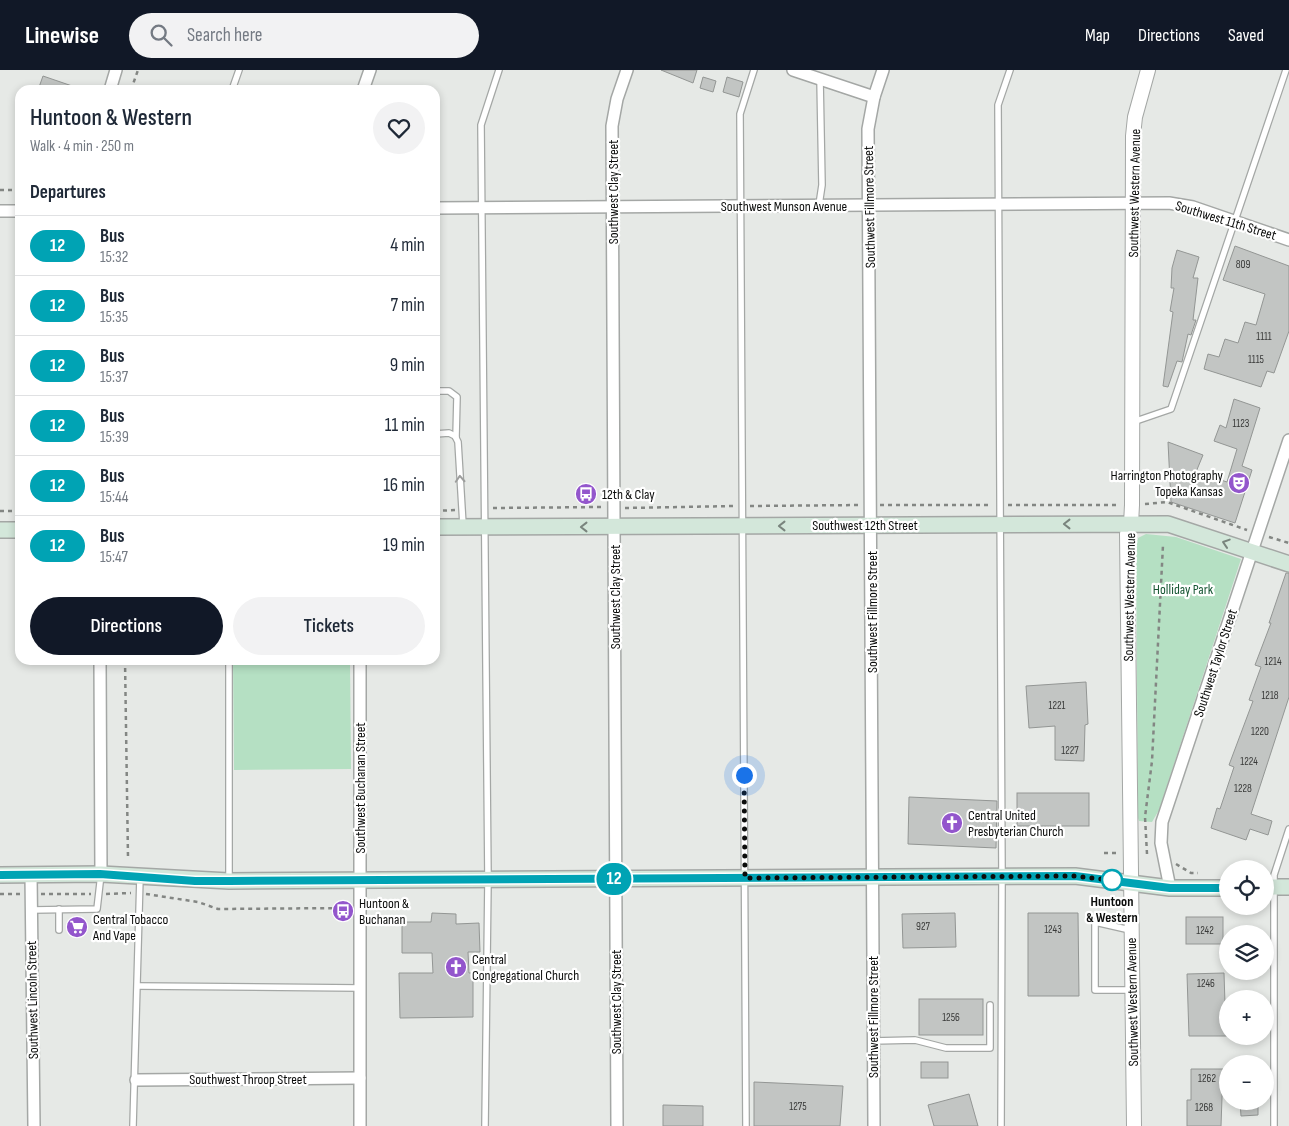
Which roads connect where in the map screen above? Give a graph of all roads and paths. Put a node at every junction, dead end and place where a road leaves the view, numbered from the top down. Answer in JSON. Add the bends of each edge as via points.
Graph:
{"nodes":[{"id":1,"x":116,"y":70,"type":"edge"},
{"id":2,"x":138,"y":70,"type":"edge"},
{"id":3,"x":239,"y":70,"type":"edge"},
{"id":4,"x":370,"y":70,"type":"edge"},
{"id":5,"x":499,"y":70,"type":"edge"},
{"id":6,"x":626,"y":70,"type":"edge"},
{"id":7,"x":754,"y":70,"type":"edge"},
{"id":8,"x":793,"y":70,"type":"edge"},
{"id":9,"x":883,"y":70,"type":"edge"},
{"id":10,"x":1010,"y":70,"type":"edge"},
{"id":11,"x":1148,"y":70,"type":"edge"},
{"id":12,"x":1286,"y":70,"type":"edge"},
{"id":13,"x":820,"y":79,"type":"junction"},
{"id":14,"x":112,"y":85,"type":"edge"},
{"id":15,"x":133,"y":85,"type":"edge"},
{"id":16,"x":234,"y":85,"type":"edge"},
{"id":17,"x":366,"y":85,"type":"edge"},
{"id":18,"x":874,"y":96,"type":"junction"},
{"id":19,"x":0,"y":190,"type":"edge"},
{"id":20,"x":15,"y":190,"type":"edge"},
{"id":21,"x":1133,"y":204,"type":"junction"},
{"id":22,"x":819,"y":205,"type":"junction"},
{"id":23,"x":870,"y":205,"type":"junction"},
{"id":24,"x":999,"y":205,"type":"junction"},
{"id":25,"x":613,"y":206,"type":"junction"},
{"id":26,"x":740,"y":206,"type":"junction"},
{"id":27,"x":440,"y":208,"type":"edge"},
{"id":28,"x":483,"y":208,"type":"junction"},
{"id":29,"x":0,"y":211,"type":"edge"},
{"id":30,"x":15,"y":211,"type":"edge"},
{"id":31,"x":1234,"y":221,"type":"junction"},
{"id":32,"x":1289,"y":240,"type":"edge"},
{"id":33,"x":440,"y":392,"type":"edge"},
{"id":34,"x":1132,"y":423,"type":"junction"},
{"id":35,"x":440,"y":434,"type":"edge"},
{"id":36,"x":456,"y":437,"type":"junction"},
{"id":37,"x":1289,"y":440,"type":"edge"},
{"id":38,"x":871,"y":504,"type":"junction"},
{"id":39,"x":898,"y":505,"type":"dead end"},
{"id":40,"x":743,"y":506,"type":"junction"},
{"id":41,"x":615,"y":508,"type":"junction"},
{"id":42,"x":462,"y":509,"type":"junction"},
{"id":43,"x":486,"y":509,"type":"junction"},
{"id":44,"x":0,"y":511,"type":"edge"},
{"id":45,"x":15,"y":511,"type":"edge"},
{"id":46,"x":440,"y":511,"type":"edge"},
{"id":47,"x":1131,"y":524,"type":"junction"},
{"id":48,"x":871,"y":525,"type":"junction"},
{"id":49,"x":1000,"y":525,"type":"junction"},
{"id":50,"x":743,"y":526,"type":"junction"},
{"id":51,"x":440,"y":527,"type":"edge"},
{"id":52,"x":463,"y":527,"type":"junction"},
{"id":53,"x":486,"y":527,"type":"junction"},
{"id":54,"x":615,"y":527,"type":"junction"},
{"id":55,"x":0,"y":530,"type":"edge"},
{"id":56,"x":15,"y":530,"type":"edge"},
{"id":57,"x":1164,"y":545,"type":"dead end"},
{"id":58,"x":1251,"y":551,"type":"junction"},
{"id":59,"x":1289,"y":564,"type":"edge"},
{"id":60,"x":100,"y":665,"type":"edge"},
{"id":61,"x":125,"y":665,"type":"edge"},
{"id":62,"x":229,"y":665,"type":"edge"},
{"id":63,"x":360,"y":665,"type":"edge"},
{"id":64,"x":1289,"y":829,"type":"edge"},
{"id":65,"x":1287,"y":840,"type":"edge"},
{"id":66,"x":1147,"y":854,"type":"dead end"},
{"id":67,"x":128,"y":858,"type":"dead end"},
{"id":68,"x":100,"y":874,"type":"junction"},
{"id":69,"x":0,"y":875,"type":"edge"},
{"id":70,"x":32,"y":875,"type":"junction"},
{"id":71,"x":140,"y":877,"type":"junction"},
{"id":72,"x":874,"y":877,"type":"junction"},
{"id":73,"x":1002,"y":877,"type":"junction"},
{"id":74,"x":745,"y":878,"type":"junction"},
{"id":75,"x":616,"y":879,"type":"junction"},
{"id":76,"x":361,"y":880,"type":"junction"},
{"id":77,"x":488,"y":880,"type":"junction"},
{"id":78,"x":229,"y":881,"type":"junction"},
{"id":79,"x":1131,"y":883,"type":"junction"},
{"id":80,"x":1276,"y":887,"type":"edge"},
{"id":81,"x":1170,"y":888,"type":"junction"},
{"id":82,"x":1219,"y":888,"type":"edge"},
{"id":83,"x":140,"y":893,"type":"junction"},
{"id":84,"x":0,"y":894,"type":"edge"},
{"id":85,"x":32,"y":894,"type":"junction"},
{"id":86,"x":100,"y":894,"type":"junction"},
{"id":87,"x":360,"y":908,"type":"junction"},
{"id":88,"x":386,"y":908,"type":"dead end"},
{"id":89,"x":59,"y":909,"type":"junction"},
{"id":90,"x":32,"y":910,"type":"junction"},
{"id":91,"x":59,"y":930,"type":"dead end"},
{"id":92,"x":1130,"y":930,"type":"junction"},
{"id":93,"x":138,"y":986,"type":"junction"},
{"id":94,"x":360,"y":988,"type":"junction"},
{"id":95,"x":1132,"y":990,"type":"junction"},
{"id":96,"x":990,"y":1005,"type":"dead end"},
{"id":97,"x":873,"y":1041,"type":"junction"},
{"id":98,"x":360,"y":1078,"type":"junction"},
{"id":99,"x":136,"y":1080,"type":"junction"},
{"id":100,"x":34,"y":1126,"type":"edge"},
{"id":101,"x":133,"y":1126,"type":"edge"},
{"id":102,"x":360,"y":1126,"type":"edge"},
{"id":103,"x":485,"y":1126,"type":"edge"},
{"id":104,"x":617,"y":1126,"type":"edge"},
{"id":105,"x":746,"y":1126,"type":"edge"},
{"id":106,"x":874,"y":1126,"type":"edge"},
{"id":107,"x":1001,"y":1126,"type":"edge"},
{"id":108,"x":1134,"y":1126,"type":"edge"},
{"id":109,"x":1274,"y":1126,"type":"edge"}],
"edges":[{"from":1,"to":14,"type":"street"},
{"from":2,"to":15,"type":"path"},
{"from":3,"to":16,"type":"lane"},
{"from":4,"to":17,"type":"street"},
{"from":5,"to":28,"type":"lane","via":[[482,124]]},
{"from":6,"to":25,"type":"street","name":"Southwest Clay Street","via":[[612,126]]},
{"from":7,"to":26,"type":"lane","via":[[740,114]]},
{"from":8,"to":13,"type":"street"},
{"from":9,"to":18,"type":"street","name":"Southwest Fillmore Street"},
{"from":10,"to":24,"type":"lane","via":[[998,105]]},
{"from":11,"to":21,"type":"street","name":"Southwest Western Avenue","via":[[1135,117]]},
{"from":12,"to":31,"type":"lane"},
{"from":13,"to":18,"type":"street"},
{"from":13,"to":22,"type":"lane","via":[[822,185]]},
{"from":18,"to":23,"type":"street","name":"Southwest Fillmore Street","via":[[868,129]]},
{"from":19,"to":20,"type":"path"},
{"from":21,"to":24,"type":"street","name":"Southwest Munson Avenue"},
{"from":21,"to":31,"type":"street","name":"Southwest 11th Street","via":[[1181,204]]},
{"from":21,"to":34,"type":"street","name":"Southwest Western Avenue"},
{"from":22,"to":23,"type":"street","name":"Southwest Munson Avenue"},
{"from":22,"to":26,"type":"street","name":"Southwest Munson Avenue"},
{"from":23,"to":24,"type":"street","name":"Southwest Munson Avenue"},
{"from":23,"to":38,"type":"street","name":"Southwest Fillmore Street"},
{"from":24,"to":49,"type":"lane"},
{"from":25,"to":26,"type":"street","name":"Southwest Munson Avenue"},
{"from":25,"to":28,"type":"street","name":"Southwest Munson Avenue"},
{"from":25,"to":41,"type":"street","name":"Southwest Clay Street"},
{"from":26,"to":40,"type":"lane"},
{"from":27,"to":28,"type":"street","name":"Southwest Munson Avenue"},
{"from":28,"to":43,"type":"lane"},
{"from":29,"to":30,"type":"street"},
{"from":31,"to":32,"type":"street","name":"Southwest 11th Street"},
{"from":31,"to":34,"type":"lane","via":[[1206,313],[1171,409]]},
{"from":33,"to":36,"type":"lane","via":[[449,392],[457,397]]},
{"from":34,"to":47,"type":"street","name":"Southwest Western Avenue"},
{"from":35,"to":36,"type":"lane","via":[[450,433]]},
{"from":42,"to":36,"type":"lane","one_way":true},
{"from":37,"to":58,"type":"street","name":"Southwest Taylor Street"},
{"from":38,"to":39,"type":"path"},
{"from":38,"to":40,"type":"path"},
{"from":38,"to":48,"type":"street","name":"Southwest Fillmore Street"},
{"from":40,"to":41,"type":"path"},
{"from":40,"to":50,"type":"lane"},
{"from":41,"to":43,"type":"path"},
{"from":41,"to":54,"type":"street","name":"Southwest Clay Street"},
{"from":42,"to":46,"type":"path"},
{"from":42,"to":52,"type":"lane"},
{"from":43,"to":53,"type":"lane"},
{"from":44,"to":45,"type":"path"},
{"from":47,"to":49,"type":"main road","name":"Southwest 12th Street","one_way":true},
{"from":58,"to":47,"type":"main road","name":"Southwest 12th Street","one_way":true,"via":[[1168,524]]},
{"from":47,"to":79,"type":"street","name":"Southwest Western Avenue","via":[[1127,534]]},
{"from":48,"to":49,"type":"main road","name":"Southwest 12th Street"},
{"from":48,"to":50,"type":"main road","name":"Southwest 12th Street","one_way":true},
{"from":48,"to":72,"type":"street","name":"Southwest Fillmore Street"},
{"from":49,"to":73,"type":"lane"},
{"from":50,"to":54,"type":"main road","name":"Southwest 12th Street"},
{"from":50,"to":74,"type":"lane"},
{"from":51,"to":52,"type":"main road","name":"Southwest 12th Street"},
{"from":52,"to":53,"type":"main road","name":"Southwest 12th Street"},
{"from":54,"to":53,"type":"main road","name":"Southwest 12th Street","one_way":true},
{"from":53,"to":77,"type":"lane"},
{"from":54,"to":75,"type":"street","name":"Southwest Clay Street"},
{"from":55,"to":56,"type":"main road"},
{"from":57,"to":66,"type":"path","via":[[1152,761],[1145,817]]},
{"from":58,"to":59,"type":"main road","name":"Southwest 12th Street"},
{"from":58,"to":81,"type":"street","name":"Southwest Taylor Street","via":[[1162,822],[1161,843]]},
{"from":60,"to":68,"type":"street"},
{"from":61,"to":67,"type":"path"},
{"from":62,"to":78,"type":"lane"},
{"from":63,"to":76,"type":"street","name":"Southwest Buchanan Street"},
{"from":64,"to":65,"type":"lane"},
{"from":65,"to":80,"type":"lane","via":[[1274,875]]},
{"from":68,"to":70,"type":"main road"},
{"from":68,"to":71,"type":"main road"},
{"from":68,"to":86,"type":"lane"},
{"from":69,"to":70,"type":"main road"},
{"from":70,"to":85,"type":"street","name":"Southwest Lincoln Street"},
{"from":71,"to":78,"type":"main road"},
{"from":71,"to":83,"type":"lane"},
{"from":72,"to":73,"type":"main road"},
{"from":72,"to":74,"type":"main road"},
{"from":72,"to":97,"type":"street","name":"Southwest Fillmore Street"},
{"from":73,"to":79,"type":"main road","via":[[1075,876]]},
{"from":73,"to":107,"type":"lane"},
{"from":74,"to":75,"type":"main road"},
{"from":74,"to":105,"type":"lane"},
{"from":75,"to":77,"type":"main road"},
{"from":75,"to":104,"type":"street","name":"Southwest Clay Street"},
{"from":76,"to":77,"type":"main road"},
{"from":76,"to":78,"type":"main road"},
{"from":76,"to":87,"type":"street","name":"Southwest Buchanan Street"},
{"from":77,"to":103,"type":"lane"},
{"from":79,"to":81,"type":"main road"},
{"from":79,"to":92,"type":"street","name":"Southwest Western Avenue"},
{"from":80,"to":109,"type":"lane"},
{"from":81,"to":82,"type":"main road"},
{"from":83,"to":86,"type":"path"},
{"from":83,"to":87,"type":"path","via":[[198,902],[218,909]]},
{"from":83,"to":93,"type":"lane"},
{"from":84,"to":85,"type":"path"},
{"from":85,"to":86,"type":"path"},
{"from":85,"to":90,"type":"street","name":"Southwest Lincoln Street"},
{"from":86,"to":89,"type":"lane","via":[[97,909]]},
{"from":87,"to":88,"type":"path"},
{"from":87,"to":94,"type":"street","name":"Southwest Buchanan Street"},
{"from":89,"to":90,"type":"lane"},
{"from":89,"to":91,"type":"lane"},
{"from":90,"to":100,"type":"street","name":"Southwest Lincoln Street"},
{"from":92,"to":95,"type":"street","name":"Southwest Western Avenue"},
{"from":92,"to":95,"type":"lane","via":[[1095,922],[1095,990]]},
{"from":93,"to":94,"type":"lane"},
{"from":93,"to":99,"type":"lane"},
{"from":94,"to":98,"type":"street","name":"Southwest Buchanan Street"},
{"from":95,"to":108,"type":"street","name":"Southwest Western Avenue"},
{"from":96,"to":97,"type":"lane","via":[[990,1048],[946,1048],[915,1040]]},
{"from":97,"to":106,"type":"street","name":"Southwest Fillmore Street"},
{"from":98,"to":99,"type":"street","name":"Southwest Throop Street"},
{"from":98,"to":102,"type":"street","name":"Southwest Buchanan Street"},
{"from":99,"to":101,"type":"lane"}]}
